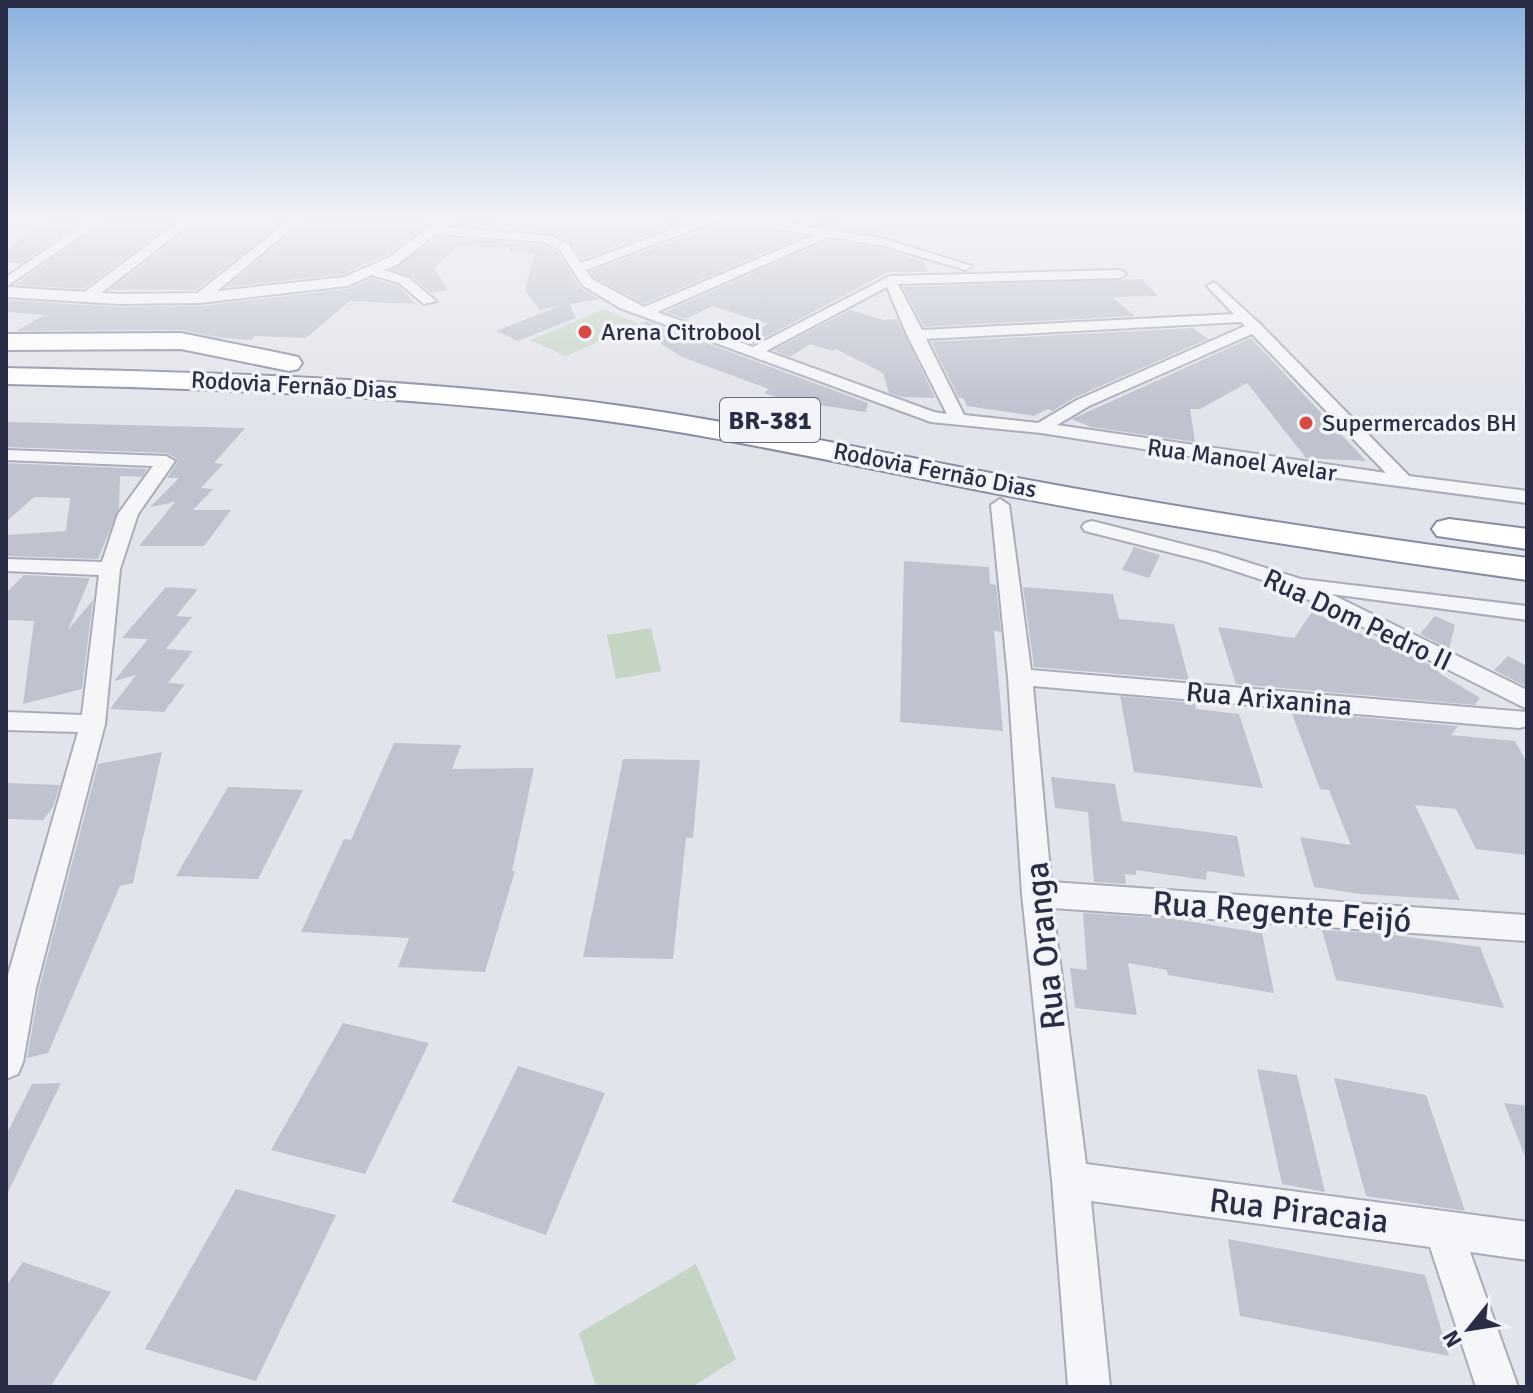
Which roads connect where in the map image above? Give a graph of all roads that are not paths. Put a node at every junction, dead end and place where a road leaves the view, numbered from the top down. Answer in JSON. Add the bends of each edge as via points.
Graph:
{"nodes":[{"id":1,"x":107,"y":282,"type":"edge"},
{"id":2,"x":220,"y":282,"type":"edge"},
{"id":3,"x":338,"y":282,"type":"edge"},
{"id":4,"x":409,"y":282,"type":"edge"},
{"id":5,"x":587,"y":282,"type":"edge"},
{"id":6,"x":714,"y":282,"type":"edge"},
{"id":7,"x":886,"y":282,"type":"edge"},
{"id":8,"x":891,"y":282,"type":"edge"},
{"id":9,"x":1214,"y":286,"type":"dead end"},
{"id":10,"x":6,"y":292,"type":"edge"},
{"id":11,"x":87,"y":297,"type":"junction"},
{"id":12,"x":200,"y":298,"type":"junction"},
{"id":13,"x":429,"y":301,"type":"dead end"},
{"id":14,"x":645,"y":312,"type":"junction"},
{"id":15,"x":1250,"y":323,"type":"junction"},
{"id":16,"x":914,"y":335,"type":"junction"},
{"id":17,"x":6,"y":342,"type":"edge"},
{"id":18,"x":752,"y":353,"type":"junction"},
{"id":19,"x":6,"y":362,"type":"edge"},
{"id":20,"x":6,"y":376,"type":"edge"},
{"id":21,"x":437,"y":381,"type":"junction"},
{"id":22,"x":958,"y":420,"type":"junction"},
{"id":23,"x":1041,"y":428,"type":"junction"},
{"id":24,"x":6,"y":455,"type":"edge"},
{"id":25,"x":918,"y":469,"type":"junction"},
{"id":26,"x":1405,"y":483,"type":"junction"},
{"id":27,"x":1527,"y":497,"type":"edge"},
{"id":28,"x":1000,"y":505,"type":"joint"},
{"id":29,"x":1354,"y":517,"type":"dead end"},
{"id":30,"x":1415,"y":525,"type":"dead end"},
{"id":31,"x":1092,"y":527,"type":"dead end"},
{"id":32,"x":1527,"y":539,"type":"edge"},
{"id":33,"x":6,"y":565,"type":"edge"},
{"id":34,"x":110,"y":569,"type":"junction"},
{"id":35,"x":1527,"y":569,"type":"edge"},
{"id":36,"x":1288,"y":581,"type":"junction"},
{"id":37,"x":1527,"y":613,"type":"edge"},
{"id":38,"x":1020,"y":677,"type":"junction"},
{"id":39,"x":1524,"y":716,"type":"edge"},
{"id":40,"x":6,"y":721,"type":"edge"},
{"id":41,"x":93,"y":724,"type":"junction"},
{"id":42,"x":1037,"y":894,"type":"junction"},
{"id":43,"x":1527,"y":928,"type":"edge"},
{"id":44,"x":13,"y":991,"type":"edge"},
{"id":45,"x":6,"y":1062,"type":"edge"},
{"id":46,"x":1070,"y":1180,"type":"junction"},
{"id":47,"x":1443,"y":1229,"type":"junction"},
{"id":48,"x":1527,"y":1241,"type":"edge"},
{"id":49,"x":1089,"y":1387,"type":"edge"},
{"id":50,"x":1497,"y":1387,"type":"edge"}],
"edges":[{"from":1,"to":11,"type":"street"},
{"from":2,"to":12,"type":"street"},
{"from":3,"to":12,"type":"street"},
{"from":4,"to":13,"type":"street"},
{"from":5,"to":14,"type":"street","name":"Rua Manoel Avelar"},
{"from":6,"to":14,"type":"street"},
{"from":7,"to":18,"type":"street"},
{"from":8,"to":16,"type":"street"},
{"from":9,"to":15,"type":"street"},
{"from":10,"to":11,"type":"street"},
{"from":11,"to":12,"type":"street"},
{"from":14,"to":18,"type":"street","name":"Rua Manoel Avelar"},
{"from":15,"to":16,"type":"street"},
{"from":15,"to":23,"type":"street"},
{"from":15,"to":26,"type":"street"},
{"from":16,"to":22,"type":"street"},
{"from":17,"to":21,"type":"highway","via":[[181,341],[305,366],[412,374]]},
{"from":18,"to":22,"type":"street","name":"Rua Manoel Avelar","via":[[931,417]]},
{"from":19,"to":21,"type":"highway","name":"Rodovia Fernão Dias","number":"BR-381"},
{"from":20,"to":25,"type":"highway","name":"Rodovia Fernão Dias","number":"BR-381","via":[[390,389],[642,418]]},
{"from":21,"to":29,"type":"highway","name":"Rodovia Fernão Dias","number":"BR-381","via":[[710,411]]},
{"from":22,"to":23,"type":"street","name":"Rua Manoel Avelar"},
{"from":23,"to":26,"type":"street","name":"Rua Manoel Avelar"},
{"from":24,"to":34,"type":"street","via":[[166,461],[128,514]]},
{"from":25,"to":28,"type":"highway","via":[[983,486],[997,495]]},
{"from":25,"to":35,"type":"highway","name":"Rodovia Fernão Dias","number":"BR-381","via":[[1351,545]]},
{"from":26,"to":27,"type":"street","name":"Rua Manoel Avelar"},
{"from":28,"to":38,"type":"street","name":"Rua Oranga"},
{"from":30,"to":32,"type":"highway"},
{"from":31,"to":36,"type":"street","name":"Rua Dom Pedro II"},
{"from":33,"to":34,"type":"street"},
{"from":34,"to":41,"type":"street"},
{"from":36,"to":37,"type":"street"},
{"from":36,"to":39,"type":"street","name":"Rua Dom Pedro II","via":[[1494,683]]},
{"from":38,"to":39,"type":"street","name":"Rua Arixanina"},
{"from":38,"to":42,"type":"street","name":"Rua Oranga"},
{"from":40,"to":41,"type":"street"},
{"from":41,"to":44,"type":"street"},
{"from":42,"to":43,"type":"street","name":"Rua Regente Feijó"},
{"from":42,"to":46,"type":"street","name":"Rua Oranga"},
{"from":44,"to":45,"type":"street"},
{"from":46,"to":47,"type":"street","name":"Rua Piracaia"},
{"from":46,"to":49,"type":"street","name":"Rua Oranga"},
{"from":47,"to":48,"type":"street","name":"Rua Piracaia"},
{"from":47,"to":50,"type":"street"}]}
